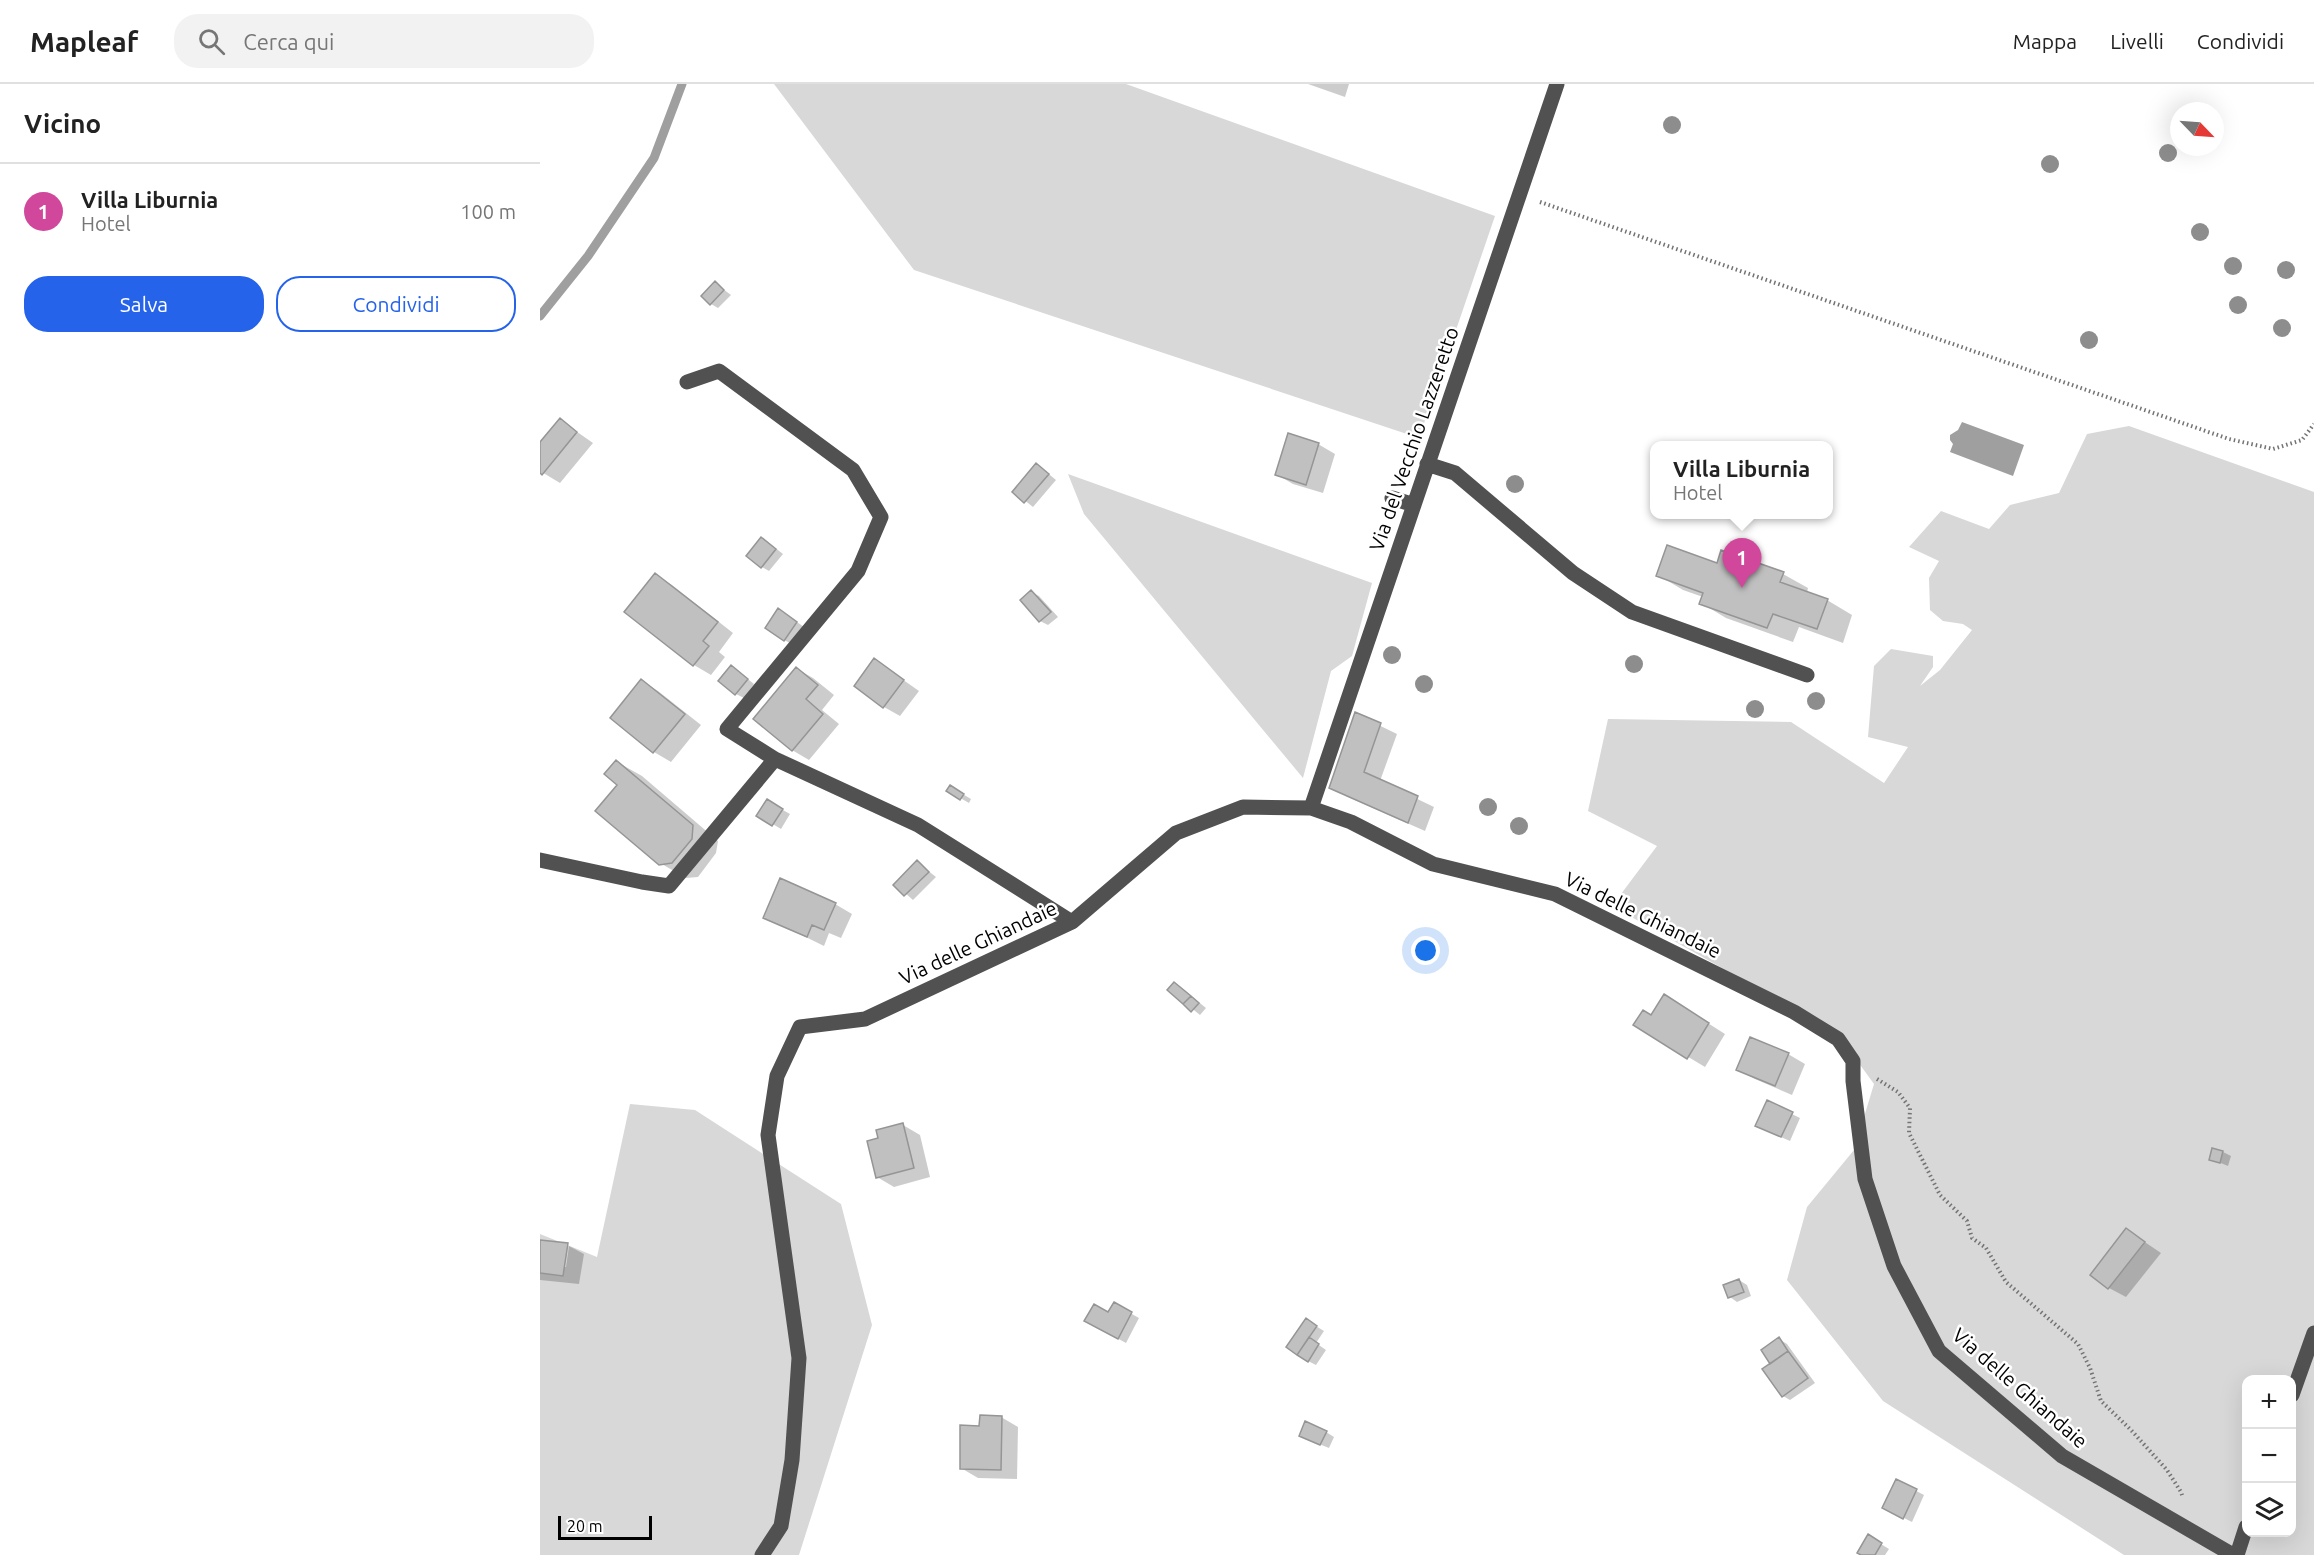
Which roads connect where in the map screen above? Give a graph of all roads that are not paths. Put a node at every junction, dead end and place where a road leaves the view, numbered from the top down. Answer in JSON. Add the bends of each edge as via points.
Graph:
{"nodes":[{"id":1,"x":1557,"y":84,"type":"edge"},
{"id":2,"x":687,"y":382,"type":"dead end"},
{"id":3,"x":1427,"y":464,"type":"junction"},
{"id":4,"x":1392,"y":498,"type":"dead end"},
{"id":5,"x":1414,"y":505,"type":"junction"},
{"id":6,"x":1807,"y":675,"type":"dead end"},
{"id":7,"x":775,"y":759,"type":"junction"},
{"id":8,"x":1311,"y":808,"type":"junction"},
{"id":9,"x":540,"y":860,"type":"edge"},
{"id":10,"x":1072,"y":922,"type":"junction"},
{"id":11,"x":2314,"y":1333,"type":"edge"},
{"id":12,"x":2296,"y":1384,"type":"edge"},
{"id":13,"x":2243,"y":1537,"type":"edge"},
{"id":14,"x":762,"y":1555,"type":"edge"},
{"id":15,"x":2235,"y":1555,"type":"edge"}],
"edges":[{"from":1,"to":3,"type":"street","name":"Via del Vecchio Lazzeretto"},
{"from":2,"to":7,"type":"street","via":[[719,371],[853,470],[881,517],[858,571],[727,729]]},
{"from":3,"to":5,"type":"street","name":"Via del Vecchio Lazzeretto"},
{"from":3,"to":6,"type":"street","via":[[1455,473],[1574,573],[1632,612]]},
{"from":4,"to":5,"type":"street"},
{"from":5,"to":8,"type":"street","name":"Via del Vecchio Lazzeretto"},
{"from":7,"to":9,"type":"street","via":[[669,886]]},
{"from":7,"to":10,"type":"street","via":[[918,825]]},
{"from":8,"to":10,"type":"street","name":"Via delle Ghiandaie","via":[[1243,807],[1176,833]]},
{"from":8,"to":15,"type":"street","name":"Via delle Ghiandaie","via":[[1351,822],[1433,864],[1556,894],[1794,1012],[1838,1039],[1853,1061],[1865,1179],[1894,1266],[1939,1351],[2062,1456]]},
{"from":10,"to":14,"type":"street","name":"Via delle Ghiandaie","via":[[865,1019],[800,1027],[777,1076],[768,1135],[799,1358],[792,1460],[781,1526]]},
{"from":11,"to":12,"type":"street"},
{"from":13,"to":15,"type":"street"}]}
